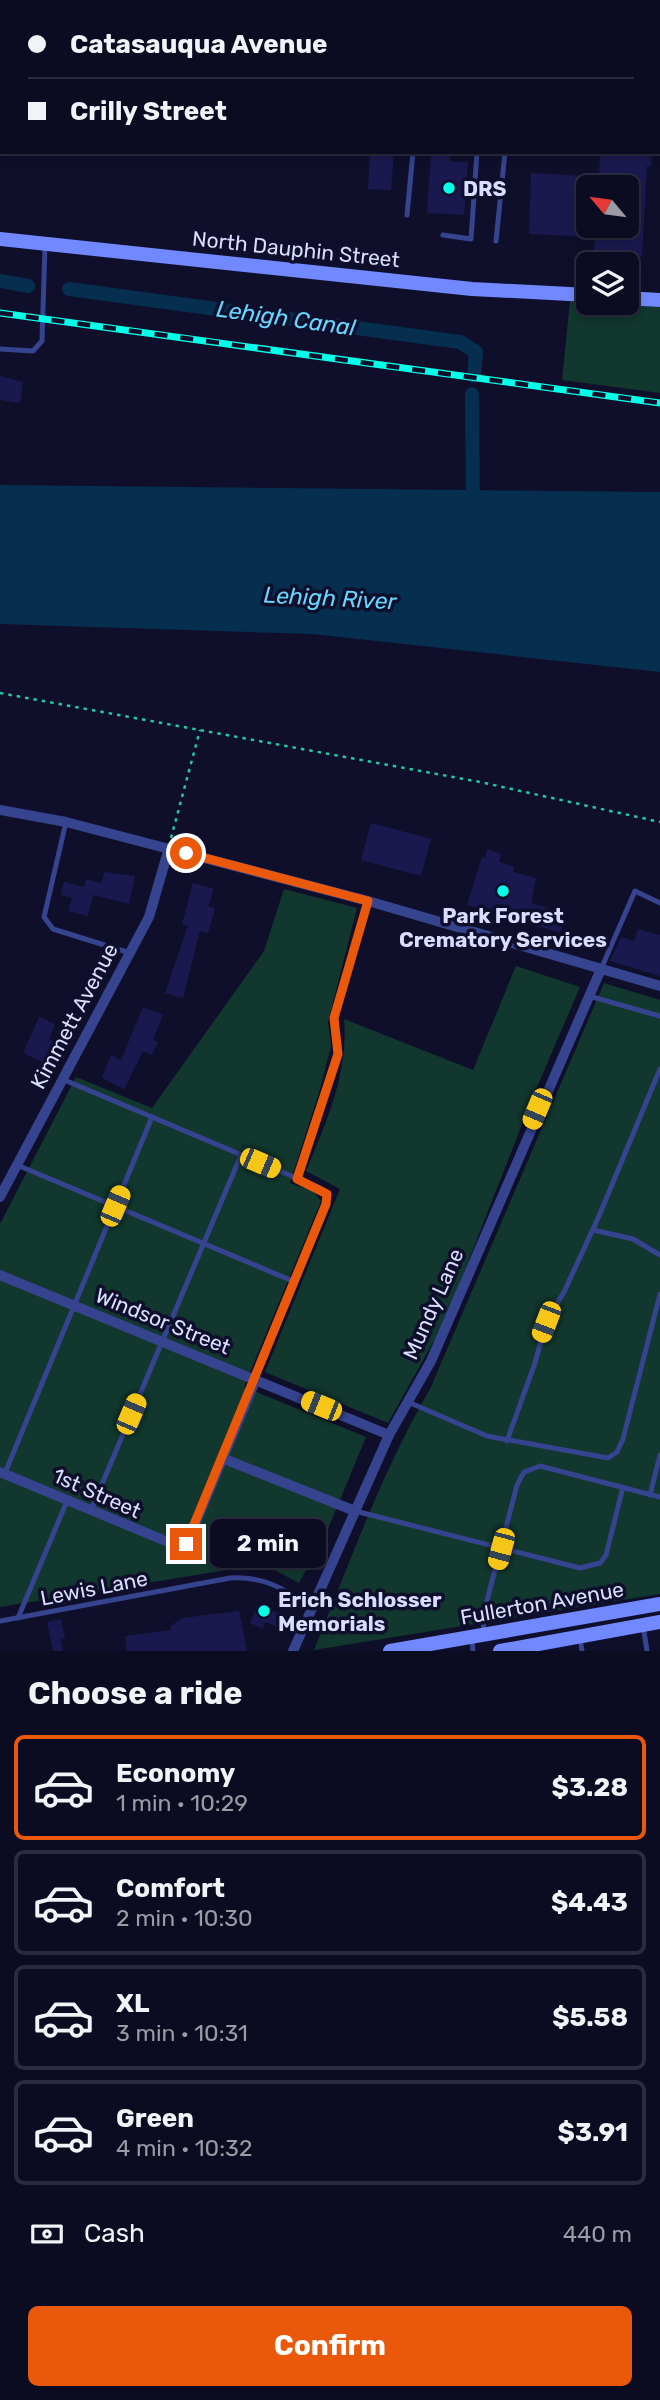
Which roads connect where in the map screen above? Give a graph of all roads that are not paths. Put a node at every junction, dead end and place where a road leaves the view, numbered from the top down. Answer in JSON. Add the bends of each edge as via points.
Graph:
{"nodes":[{"id":1,"x":413,"y":154,"type":"edge"},
{"id":2,"x":478,"y":154,"type":"edge"},
{"id":3,"x":505,"y":154,"type":"edge"},
{"id":4,"x":407,"y":215,"type":"dead end"},
{"id":5,"x":443,"y":235,"type":"dead end"},
{"id":6,"x":0,"y":239,"type":"edge"},
{"id":7,"x":496,"y":241,"type":"dead end"},
{"id":8,"x":45,"y":243,"type":"junction"},
{"id":9,"x":576,"y":294,"type":"edge"},
{"id":10,"x":639,"y":299,"type":"edge"},
{"id":11,"x":660,"y":300,"type":"edge"},
{"id":12,"x":0,"y":349,"type":"edge"},
{"id":13,"x":0,"y":810,"type":"edge"},
{"id":14,"x":66,"y":822,"type":"junction"},
{"id":15,"x":169,"y":848,"type":"junction"},
{"id":16,"x":368,"y":901,"type":"junction"},
{"id":17,"x":660,"y":903,"type":"edge"},
{"id":18,"x":130,"y":953,"type":"junction"},
{"id":19,"x":601,"y":969,"type":"junction"},
{"id":20,"x":660,"y":986,"type":"edge"},
{"id":21,"x":587,"y":996,"type":"junction"},
{"id":22,"x":660,"y":1016,"type":"edge"},
{"id":23,"x":660,"y":1069,"type":"edge"},
{"id":24,"x":62,"y":1079,"type":"junction"},
{"id":25,"x":152,"y":1117,"type":"junction"},
{"id":26,"x":241,"y":1155,"type":"junction"},
{"id":27,"x":17,"y":1165,"type":"junction"},
{"id":28,"x":297,"y":1179,"type":"junction"},
{"id":29,"x":0,"y":1197,"type":"edge"},
{"id":30,"x":115,"y":1206,"type":"junction"},
{"id":31,"x":593,"y":1230,"type":"junction"},
{"id":32,"x":204,"y":1244,"type":"junction"},
{"id":33,"x":660,"y":1255,"type":"edge"},
{"id":34,"x":0,"y":1275,"type":"edge"},
{"id":35,"x":295,"y":1282,"type":"junction"},
{"id":36,"x":660,"y":1294,"type":"edge"},
{"id":37,"x":74,"y":1305,"type":"junction"},
{"id":38,"x":162,"y":1341,"type":"junction"},
{"id":39,"x":256,"y":1379,"type":"junction"},
{"id":40,"x":408,"y":1402,"type":"junction"},
{"id":41,"x":389,"y":1435,"type":"junction"},
{"id":42,"x":506,"y":1441,"type":"junction"},
{"id":43,"x":660,"y":1455,"type":"edge"},
{"id":44,"x":222,"y":1458,"type":"junction"},
{"id":45,"x":2,"y":1477,"type":"edge"},
{"id":46,"x":623,"y":1487,"type":"junction"},
{"id":47,"x":650,"y":1494,"type":"junction"},
{"id":48,"x":660,"y":1497,"type":"edge"},
{"id":49,"x":67,"y":1501,"type":"junction"},
{"id":50,"x":90,"y":1511,"type":"junction"},
{"id":51,"x":355,"y":1511,"type":"junction"},
{"id":52,"x":501,"y":1549,"type":"junction"},
{"id":53,"x":660,"y":1604,"type":"edge"},
{"id":54,"x":310,"y":1606,"type":"junction"},
{"id":55,"x":18,"y":1618,"type":"junction"},
{"id":56,"x":0,"y":1621,"type":"edge"},
{"id":57,"x":660,"y":1622,"type":"edge"},
{"id":58,"x":643,"y":1626,"type":"junction"},
{"id":59,"x":476,"y":1640,"type":"edge"},
{"id":60,"x":581,"y":1644,"type":"edge"},
{"id":61,"x":293,"y":1651,"type":"edge"},
{"id":62,"x":390,"y":1651,"type":"edge"},
{"id":63,"x":500,"y":1651,"type":"edge"},
{"id":64,"x":647,"y":1651,"type":"edge"}],
"edges":[{"from":1,"to":4,"type":"lane"},
{"from":2,"to":5,"type":"lane","via":[[471,239]]},
{"from":3,"to":7,"type":"lane"},
{"from":6,"to":8,"type":"street","name":"North Dauphin Street"},
{"from":8,"to":9,"type":"street","name":"North Dauphin Street","via":[[472,289]]},
{"from":8,"to":12,"type":"lane","via":[[42,341],[33,351]]},
{"from":10,"to":11,"type":"street"},
{"from":13,"to":14,"type":"street"},
{"from":14,"to":15,"type":"street"},
{"from":14,"to":18,"type":"lane","via":[[44,917],[53,929]]},
{"from":15,"to":16,"type":"street"},
{"from":15,"to":18,"type":"street","name":"Kimmett Avenue","via":[[149,917]]},
{"from":16,"to":19,"type":"street"},
{"from":16,"to":28,"type":"lane","via":[[334,1018],[338,1054]]},
{"from":17,"to":19,"type":"lane","via":[[635,891]]},
{"from":18,"to":24,"type":"street","name":"Kimmett Avenue"},
{"from":19,"to":20,"type":"street"},
{"from":19,"to":21,"type":"street","name":"Mundy Lane"},
{"from":21,"to":22,"type":"lane"},
{"from":21,"to":40,"type":"street","name":"Mundy Lane","via":[[431,1362]]},
{"from":23,"to":31,"type":"lane"},
{"from":24,"to":25,"type":"lane"},
{"from":24,"to":27,"type":"street","name":"Kimmett Avenue"},
{"from":25,"to":26,"type":"lane"},
{"from":25,"to":30,"type":"lane"},
{"from":26,"to":28,"type":"lane"},
{"from":26,"to":32,"type":"lane"},
{"from":27,"to":29,"type":"street","name":"Kimmett Avenue"},
{"from":27,"to":30,"type":"lane"},
{"from":28,"to":35,"type":"lane","via":[[327,1194]]},
{"from":30,"to":32,"type":"lane"},
{"from":30,"to":37,"type":"lane"},
{"from":31,"to":33,"type":"lane","via":[[633,1239]]},
{"from":31,"to":42,"type":"lane","via":[[546,1322]]},
{"from":32,"to":35,"type":"lane"},
{"from":32,"to":38,"type":"lane"},
{"from":34,"to":37,"type":"street","name":"Windsor Street"},
{"from":35,"to":39,"type":"lane"},
{"from":36,"to":42,"type":"lane","via":[[617,1452],[601,1460]]},
{"from":37,"to":38,"type":"street","name":"Windsor Street"},
{"from":37,"to":45,"type":"lane"},
{"from":38,"to":39,"type":"street","name":"Windsor Street"},
{"from":38,"to":50,"type":"lane"},
{"from":39,"to":41,"type":"street","name":"Windsor Street"},
{"from":39,"to":44,"type":"street"},
{"from":40,"to":41,"type":"street","name":"Mundy Lane"},
{"from":40,"to":42,"type":"lane","via":[[467,1430]]},
{"from":41,"to":51,"type":"street","name":"Mundy Lane"},
{"from":43,"to":47,"type":"lane"},
{"from":44,"to":50,"type":"street","name":"1st Street","via":[[190,1536],[180,1547]]},
{"from":44,"to":51,"type":"street"},
{"from":45,"to":49,"type":"street","name":"1st Street"},
{"from":46,"to":47,"type":"lane"},
{"from":46,"to":52,"type":"lane","via":[[600,1563],[580,1568]]},
{"from":46,"to":52,"type":"lane","via":[[530,1467],[517,1485]]},
{"from":47,"to":48,"type":"lane"},
{"from":49,"to":50,"type":"street","name":"1st Street"},
{"from":49,"to":55,"type":"lane"},
{"from":51,"to":52,"type":"lane"},
{"from":51,"to":54,"type":"street","name":"Mundy Lane"},
{"from":52,"to":59,"type":"lane"},
{"from":53,"to":59,"type":"street","name":"Fullerton Avenue"},
{"from":54,"to":55,"type":"lane","name":"Lewis Lane","via":[[283,1588],[251,1576]]},
{"from":54,"to":61,"type":"street","name":"Mundy Lane"},
{"from":55,"to":56,"type":"lane","name":"Lewis Lane"},
{"from":57,"to":58,"type":"street","name":"Fullerton Avenue"},
{"from":58,"to":60,"type":"street","name":"Fullerton Avenue"},
{"from":58,"to":64,"type":"lane"},
{"from":59,"to":62,"type":"street","name":"Fullerton Avenue"},
{"from":60,"to":63,"type":"street","name":"Fullerton Avenue"}]}
